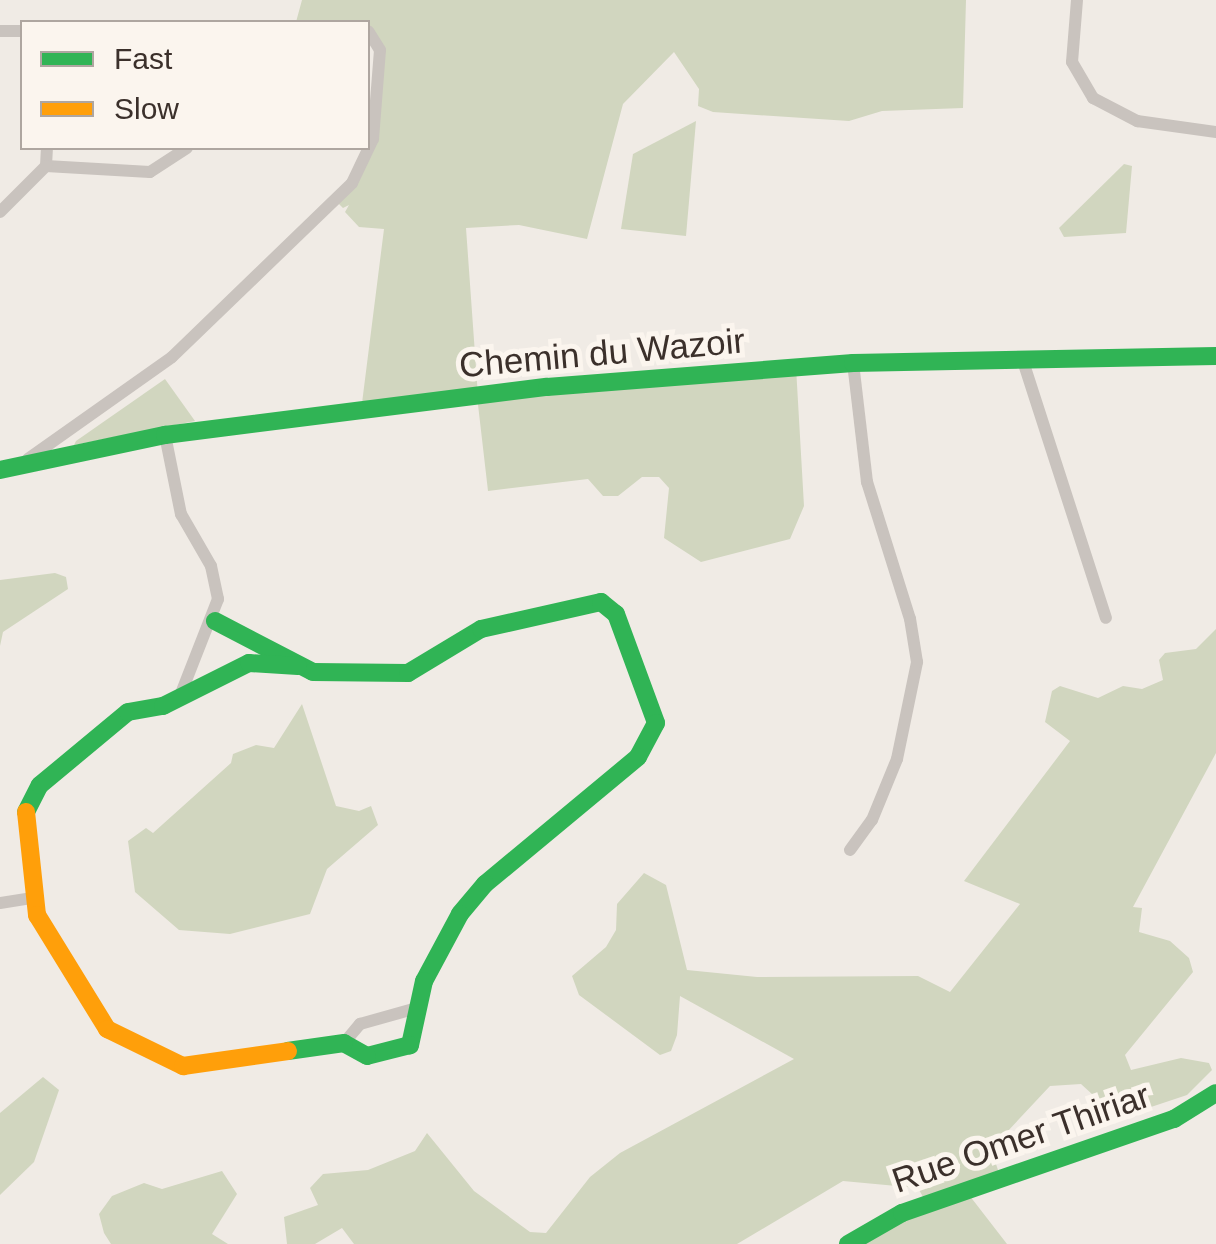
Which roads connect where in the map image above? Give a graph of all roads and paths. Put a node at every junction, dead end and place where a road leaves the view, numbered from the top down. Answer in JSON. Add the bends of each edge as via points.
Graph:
{"nodes":[{"id":1,"x":1078,"y":0,"type":"edge"},
{"id":2,"x":370,"y":34,"type":"edge"},
{"id":3,"x":1216,"y":132,"type":"edge"},
{"id":4,"x":370,"y":145,"type":"edge"},
{"id":5,"x":47,"y":150,"type":"edge"},
{"id":6,"x":184,"y":150,"type":"edge"},
{"id":7,"x":368,"y":150,"type":"edge"},
{"id":8,"x":46,"y":166,"type":"junction"},
{"id":9,"x":0,"y":212,"type":"edge"},
{"id":10,"x":1216,"y":356,"type":"edge"},
{"id":11,"x":1022,"y":358,"type":"junction"},
{"id":12,"x":853,"y":363,"type":"junction"},
{"id":13,"x":165,"y":435,"type":"junction"},
{"id":14,"x":6,"y":468,"type":"edge"},
{"id":15,"x":1106,"y":618,"type":"dead end"},
{"id":16,"x":214,"y":622,"type":"junction"},
{"id":17,"x":298,"y":666,"type":"junction"},
{"id":18,"x":180,"y":696,"type":"junction"},
{"id":19,"x":850,"y":850,"type":"dead end"},
{"id":20,"x":33,"y":898,"type":"junction"},
{"id":21,"x":0,"y":903,"type":"edge"},
{"id":22,"x":417,"y":1008,"type":"junction"},
{"id":23,"x":344,"y":1043,"type":"junction"},
{"id":24,"x":1216,"y":1093,"type":"edge"},
{"id":25,"x":848,"y":1244,"type":"edge"}],
"edges":[{"from":1,"to":3,"type":"street","via":[[1072,62],[1092,98],[1137,121]]},
{"from":2,"to":4,"type":"street","via":[[380,50]]},
{"from":5,"to":8,"type":"street"},
{"from":6,"to":8,"type":"street","via":[[150,172]]},
{"from":7,"to":14,"type":"street","via":[[352,183],[172,358],[75,431]]},
{"from":8,"to":9,"type":"street"},
{"from":10,"to":11,"type":"street","name":"Chemin du Wazoir"},
{"from":11,"to":12,"type":"street","name":"Chemin du Wazoir"},
{"from":11,"to":15,"type":"street"},
{"from":12,"to":13,"type":"street","name":"Chemin du Wazoir","via":[[547,387]]},
{"from":12,"to":19,"type":"street","via":[[867,482],[910,618],[917,662],[897,760],[872,820]]},
{"from":13,"to":14,"type":"street","name":"Chemin du Wazoir"},
{"from":13,"to":16,"type":"street","via":[[183,522],[214,575]]},
{"from":16,"to":17,"type":"street"},
{"from":16,"to":18,"type":"street"},
{"from":17,"to":18,"type":"street","via":[[250,662]]},
{"from":17,"to":22,"type":"street","via":[[343,676],[408,673],[480,630],[602,602],[616,614],[656,709],[648,746],[494,876],[460,914],[431,963]]},
{"from":18,"to":20,"type":"street","via":[[119,718],[33,793],[25,820]]},
{"from":20,"to":21,"type":"street"},
{"from":20,"to":23,"type":"street","via":[[92,1015],[172,1062],[192,1066]]},
{"from":22,"to":23,"type":"street","via":[[360,1024]]},
{"from":22,"to":23,"type":"street","via":[[414,1039],[404,1050],[368,1056]]},
{"from":24,"to":25,"type":"street","name":"Rue Omer Thiriar","via":[[1174,1119],[902,1212]]}]}
